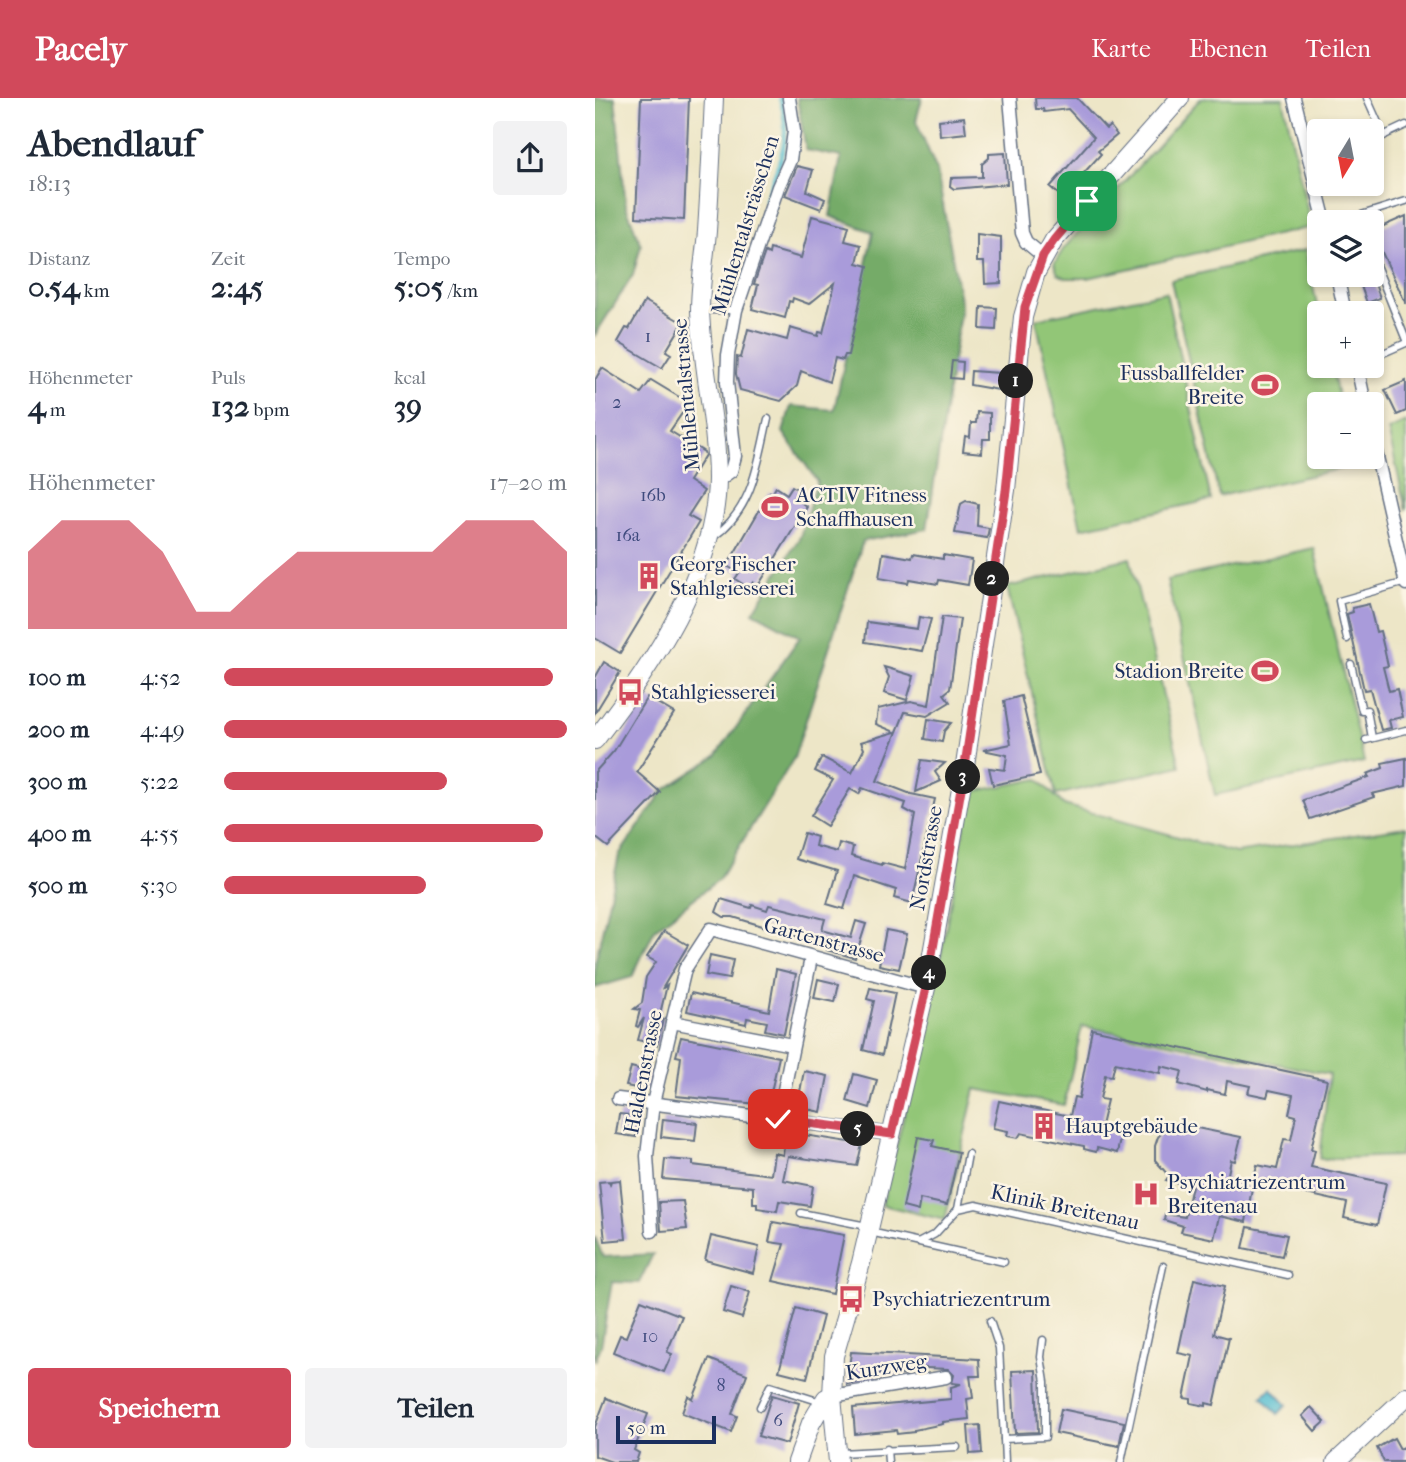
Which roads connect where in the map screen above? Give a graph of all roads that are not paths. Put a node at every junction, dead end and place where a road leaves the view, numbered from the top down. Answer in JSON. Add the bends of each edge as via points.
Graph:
{"nodes":[{"id":1,"x":714,"y":98,"type":"edge"},
{"id":2,"x":789,"y":98,"type":"edge"},
{"id":3,"x":1010,"y":98,"type":"edge"},
{"id":4,"x":1180,"y":98,"type":"edge"},
{"id":5,"x":1294,"y":98,"type":"edge"},
{"id":6,"x":1367,"y":98,"type":"edge"},
{"id":7,"x":1377,"y":119,"type":"edge"},
{"id":8,"x":1406,"y":125,"type":"edge"},
{"id":9,"x":1384,"y":135,"type":"edge"},
{"id":10,"x":1307,"y":139,"type":"edge"},
{"id":11,"x":1406,"y":201,"type":"edge"},
{"id":12,"x":1377,"y":210,"type":"edge"},
{"id":13,"x":1043,"y":256,"type":"junction"},
{"id":14,"x":1384,"y":286,"type":"edge"},
{"id":15,"x":700,"y":310,"type":"junction"},
{"id":16,"x":736,"y":310,"type":"junction"},
{"id":17,"x":1406,"y":342,"type":"edge"},
{"id":18,"x":1384,"y":352,"type":"edge"},
{"id":19,"x":768,"y":419,"type":"dead end"},
{"id":20,"x":1380,"y":469,"type":"edge"},
{"id":21,"x":717,"y":481,"type":"junction"},
{"id":22,"x":708,"y":540,"type":"junction"},
{"id":23,"x":1406,"y":583,"type":"edge"},
{"id":24,"x":1347,"y":639,"type":"dead end"},
{"id":25,"x":1351,"y":664,"type":"dead end"},
{"id":26,"x":1406,"y":730,"type":"edge"},
{"id":27,"x":595,"y":740,"type":"edge"},
{"id":28,"x":711,"y":929,"type":"joint"},
{"id":29,"x":811,"y":958,"type":"junction"},
{"id":30,"x":926,"y":988,"type":"junction"},
{"id":31,"x":672,"y":1022,"type":"junction"},
{"id":32,"x":792,"y":1045,"type":"junction"},
{"id":33,"x":618,"y":1099,"type":"dead end"},
{"id":34,"x":653,"y":1103,"type":"junction"},
{"id":35,"x":778,"y":1119,"type":"junction"},
{"id":36,"x":892,"y":1134,"type":"junction"},
{"id":37,"x":968,"y":1154,"type":"dead end"},
{"id":38,"x":958,"y":1209,"type":"junction"},
{"id":39,"x":801,"y":1213,"type":"dead end"},
{"id":40,"x":868,"y":1229,"type":"junction"},
{"id":41,"x":652,"y":1231,"type":"dead end"},
{"id":42,"x":919,"y":1243,"type":"junction"},
{"id":43,"x":1003,"y":1262,"type":"dead end"},
{"id":44,"x":1163,"y":1266,"type":"dead end"},
{"id":45,"x":1288,"y":1275,"type":"dead end"},
{"id":46,"x":991,"y":1321,"type":"dead end"},
{"id":47,"x":1043,"y":1340,"type":"dead end"},
{"id":48,"x":946,"y":1377,"type":"dead end"},
{"id":49,"x":1406,"y":1397,"type":"edge"},
{"id":50,"x":828,"y":1400,"type":"junction"},
{"id":51,"x":760,"y":1407,"type":"dead end"},
{"id":52,"x":1004,"y":1439,"type":"junction"},
{"id":53,"x":957,"y":1447,"type":"dead end"},
{"id":54,"x":887,"y":1449,"type":"junction"},
{"id":55,"x":838,"y":1458,"type":"edge"},
{"id":56,"x":797,"y":1462,"type":"edge"},
{"id":57,"x":888,"y":1462,"type":"edge"},
{"id":58,"x":1005,"y":1462,"type":"edge"},
{"id":59,"x":1121,"y":1462,"type":"edge"},
{"id":60,"x":1336,"y":1462,"type":"edge"}],
"edges":[{"from":1,"to":15,"type":"street","name":"Mühlentalstrasse"},
{"from":2,"to":16,"type":"street","name":"Mühlentalsträsschen","via":[[795,131],[790,160]]},
{"from":3,"to":13,"type":"street","via":[[1022,233]]},
{"from":4,"to":13,"type":"street","name":"Nordstrasse"},
{"from":5,"to":10,"type":"street"},
{"from":6,"to":7,"type":"lane"},
{"from":8,"to":9,"type":"lane"},
{"from":11,"to":12,"type":"lane"},
{"from":13,"to":30,"type":"street","name":"Nordstrasse","via":[[1023,317],[1004,503]]},
{"from":14,"to":17,"type":"lane"},
{"from":15,"to":16,"type":"lane"},
{"from":15,"to":21,"type":"street","name":"Mühlentalstrasse"},
{"from":16,"to":21,"type":"street","name":"Mühlentalsträsschen","via":[[727,382],[735,456],[731,471]]},
{"from":17,"to":18,"type":"lane"},
{"from":19,"to":22,"type":"lane","via":[[753,487],[730,523]]},
{"from":20,"to":23,"type":"street"},
{"from":21,"to":22,"type":"street","name":"Mühlentalstrasse"},
{"from":22,"to":27,"type":"street","name":"Mühlentalstrasse","via":[[695,580],[664,637]]},
{"from":23,"to":24,"type":"lane","via":[[1339,601]]},
{"from":25,"to":26,"type":"lane","via":[[1362,710],[1367,710],[1369,739]]},
{"from":28,"to":29,"type":"street","name":"Gartenstrasse"},
{"from":28,"to":31,"type":"street","name":"Haldenstrasse","via":[[685,969]]},
{"from":29,"to":30,"type":"street","name":"Gartenstrasse"},
{"from":29,"to":32,"type":"street"},
{"from":30,"to":36,"type":"street","name":"Nordstrasse"},
{"from":31,"to":32,"type":"street"},
{"from":31,"to":34,"type":"street","name":"Haldenstrasse"},
{"from":32,"to":35,"type":"street"},
{"from":33,"to":34,"type":"street"},
{"from":34,"to":35,"type":"street"},
{"from":34,"to":41,"type":"street","name":"Haldenstrasse","via":[[647,1156]]},
{"from":35,"to":36,"type":"street"},
{"from":36,"to":40,"type":"street","name":"Nordstrasse"},
{"from":37,"to":38,"type":"lane"},
{"from":38,"to":42,"type":"lane","via":[[935,1234]]},
{"from":38,"to":45,"type":"lane","name":"Klinik Breitenau","via":[[976,1205]]},
{"from":39,"to":40,"type":"lane"},
{"from":40,"to":42,"type":"lane"},
{"from":40,"to":50,"type":"street","name":"Nordstrasse","via":[[834,1356]]},
{"from":42,"to":43,"type":"lane"},
{"from":44,"to":59,"type":"lane"},
{"from":46,"to":52,"type":"lane","via":[[999,1348]]},
{"from":47,"to":52,"type":"lane","via":[[1045,1437]]},
{"from":48,"to":50,"type":"street","name":"Kurzweg"},
{"from":49,"to":60,"type":"street"},
{"from":50,"to":51,"type":"lane","via":[[769,1386]]},
{"from":50,"to":55,"type":"street","name":"Nordstrasse"},
{"from":50,"to":56,"type":"street","via":[[811,1423]]},
{"from":52,"to":58,"type":"lane"},
{"from":53,"to":54,"type":"lane"},
{"from":54,"to":55,"type":"lane"},
{"from":54,"to":57,"type":"lane"}]}
